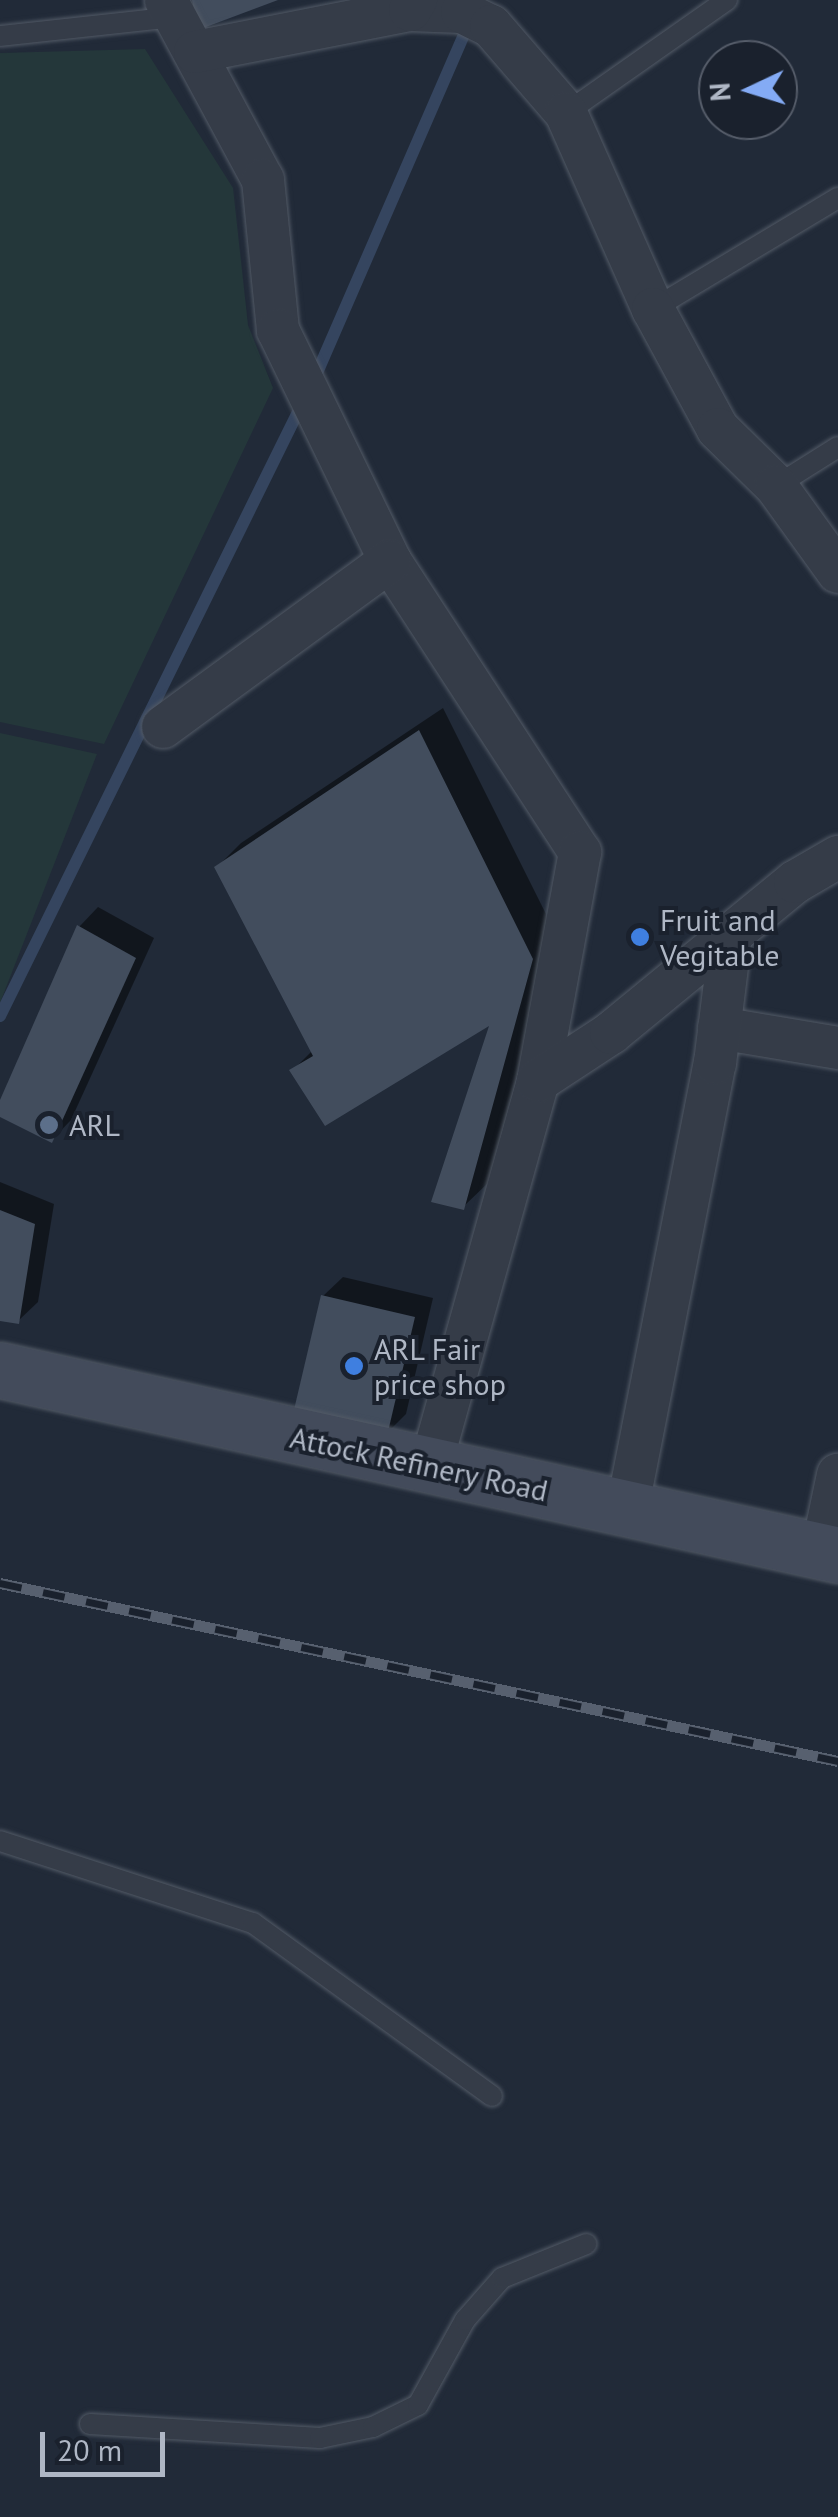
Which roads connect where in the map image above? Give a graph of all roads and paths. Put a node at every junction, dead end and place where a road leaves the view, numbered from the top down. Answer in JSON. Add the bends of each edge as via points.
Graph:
{"nodes":[{"id":1,"x":728,"y":0,"type":"edge"},
{"id":2,"x":413,"y":5,"type":"edge"},
{"id":3,"x":179,"y":23,"type":"edge"},
{"id":4,"x":0,"y":36,"type":"edge"},
{"id":5,"x":566,"y":114,"type":"junction"},
{"id":6,"x":838,"y":198,"type":"edge"},
{"id":7,"x":653,"y":309,"type":"junction"},
{"id":8,"x":838,"y":448,"type":"edge"},
{"id":9,"x":776,"y":486,"type":"junction"},
{"id":10,"x":390,"y":561,"type":"junction"},
{"id":11,"x":838,"y":572,"type":"edge"},
{"id":12,"x":163,"y":728,"type":"dead end"},
{"id":13,"x":838,"y":857,"type":"edge"},
{"id":14,"x":731,"y":934,"type":"junction"},
{"id":15,"x":719,"y":1028,"type":"junction"},
{"id":16,"x":838,"y":1048,"type":"edge"},
{"id":17,"x":538,"y":1081,"type":"junction"},
{"id":18,"x":0,"y":1370,"type":"edge"},
{"id":19,"x":430,"y":1468,"type":"junction"},
{"id":20,"x":838,"y":1475,"type":"edge"},
{"id":21,"x":627,"y":1510,"type":"junction"},
{"id":22,"x":830,"y":1553,"type":"edge"},
{"id":23,"x":0,"y":1841,"type":"edge"},
{"id":24,"x":492,"y":2096,"type":"dead end"},
{"id":25,"x":586,"y":2244,"type":"dead end"},
{"id":26,"x":90,"y":2424,"type":"dead end"}],
"edges":[{"from":1,"to":5,"type":"lane"},
{"from":2,"to":3,"type":"street"},
{"from":2,"to":5,"type":"street","via":[[477,19]]},
{"from":3,"to":4,"type":"lane"},
{"from":3,"to":10,"type":"street","via":[[263,180],[278,330]]},
{"from":5,"to":7,"type":"street"},
{"from":6,"to":7,"type":"lane"},
{"from":7,"to":9,"type":"street","via":[[718,429]]},
{"from":8,"to":9,"type":"lane"},
{"from":9,"to":11,"type":"street"},
{"from":10,"to":12,"type":"street"},
{"from":10,"to":17,"type":"street","via":[[580,852]]},
{"from":13,"to":14,"type":"street","via":[[794,882]]},
{"from":14,"to":15,"type":"street"},
{"from":14,"to":17,"type":"street","via":[[611,1033]]},
{"from":15,"to":16,"type":"street"},
{"from":15,"to":21,"type":"street"},
{"from":17,"to":19,"type":"street"},
{"from":18,"to":19,"type":"street","name":"Attock Refinery Road"},
{"from":19,"to":21,"type":"street","name":"Attock Refinery Road"},
{"from":20,"to":22,"type":"street"},
{"from":21,"to":22,"type":"street","name":"Attock Refinery Road"},
{"from":23,"to":24,"type":"lane","via":[[253,1924]]},
{"from":25,"to":26,"type":"lane","via":[[502,2278],[465,2320],[418,2405],[372,2427],[320,2438]]}]}
